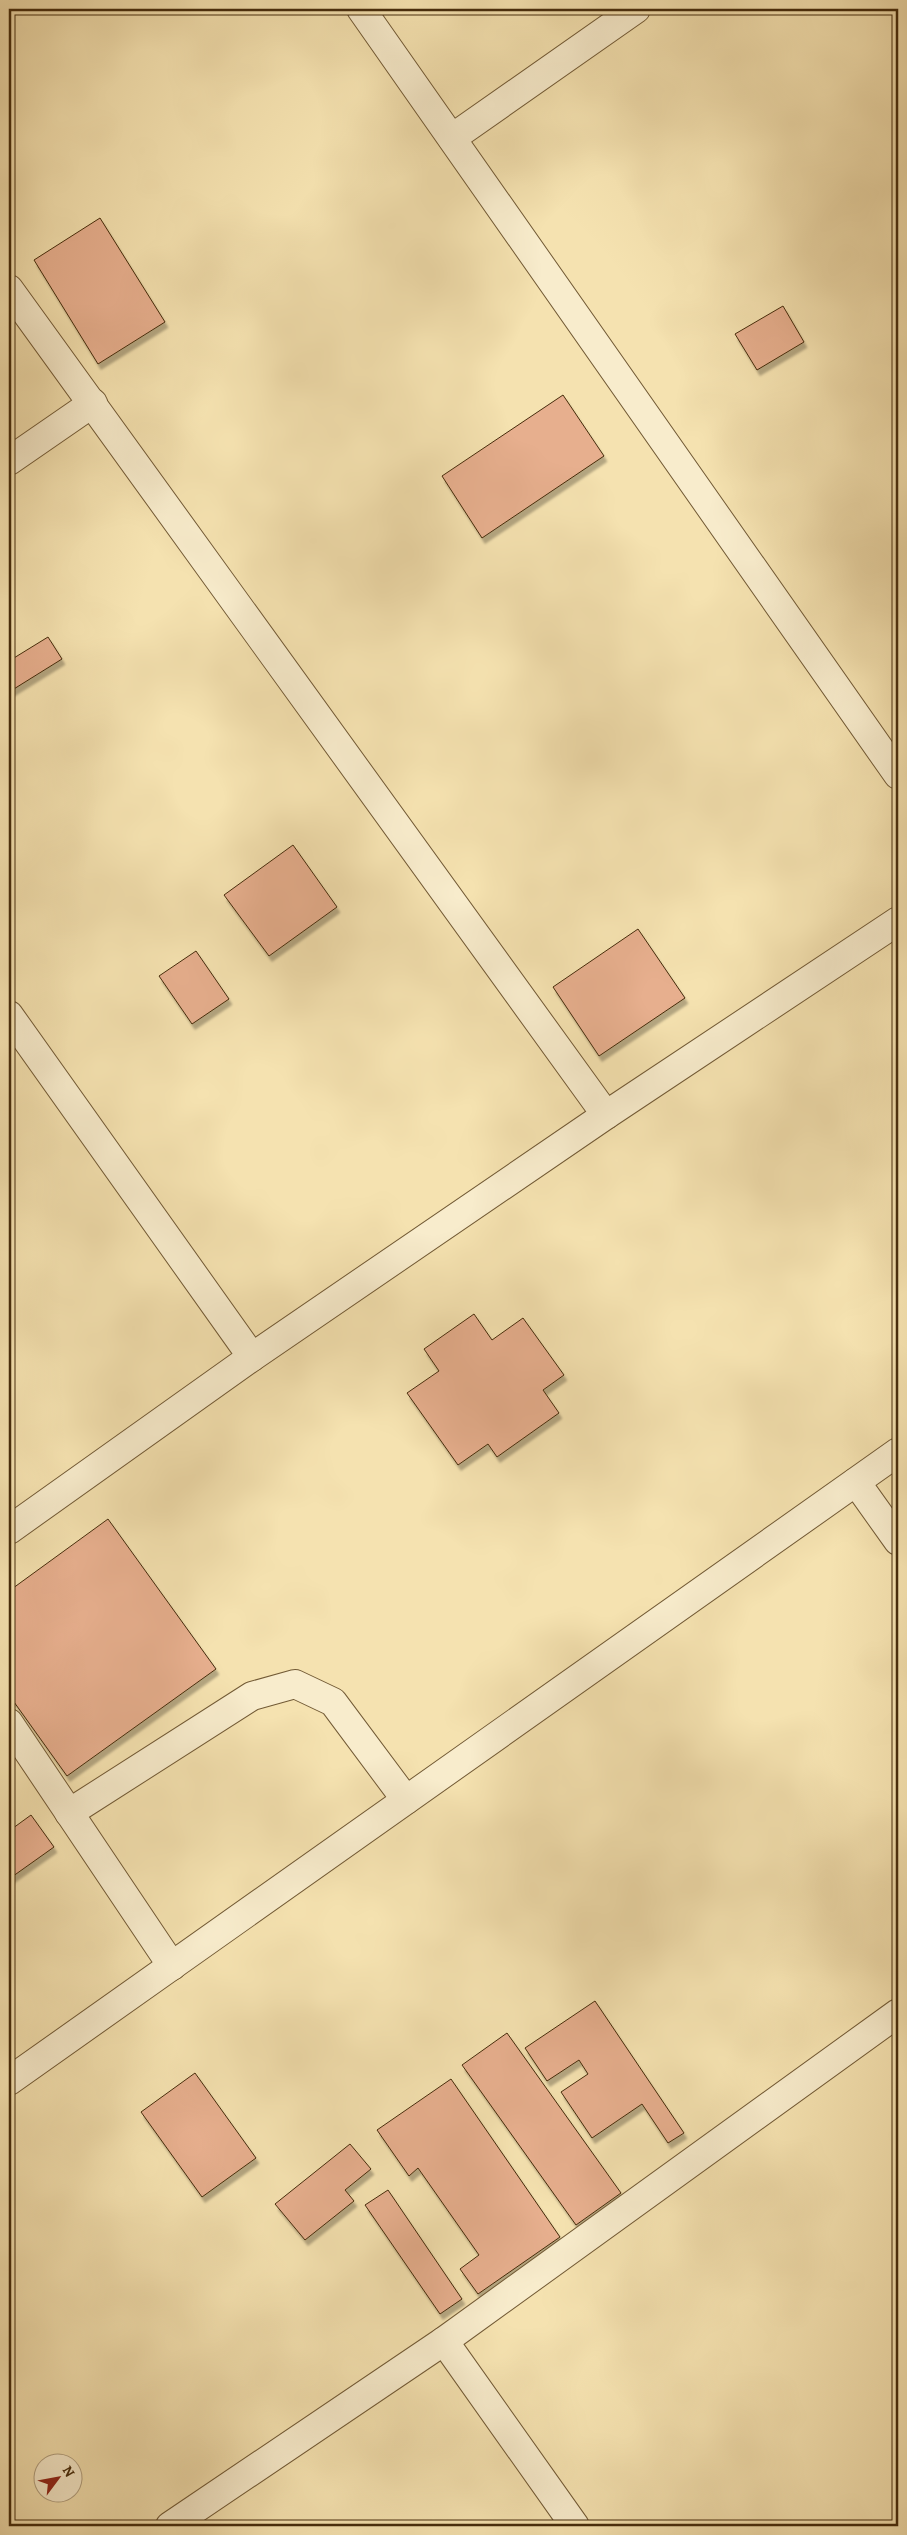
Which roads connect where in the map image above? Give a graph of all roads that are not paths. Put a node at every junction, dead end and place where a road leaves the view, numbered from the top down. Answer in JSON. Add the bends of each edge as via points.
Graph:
{"nodes":[{"id":1,"x":361,"y":9,"type":"edge"},
{"id":2,"x":636,"y":9,"type":"edge"},
{"id":3,"x":452,"y":138,"type":"junction"},
{"id":4,"x":9,"y":289,"type":"edge"},
{"id":5,"x":93,"y":403,"type":"junction"},
{"id":6,"x":9,"y":462,"type":"edge"},
{"id":7,"x":898,"y":775,"type":"edge"},
{"id":8,"x":898,"y":921,"type":"edge"},
{"id":9,"x":9,"y":1015,"type":"edge"},
{"id":10,"x":606,"y":1115,"type":"junction"},
{"id":11,"x":252,"y":1357,"type":"junction"},
{"id":12,"x":898,"y":1452,"type":"edge"},
{"id":13,"x":856,"y":1482,"type":"junction"},
{"id":14,"x":9,"y":1530,"type":"edge"},
{"id":15,"x":898,"y":1540,"type":"edge"},
{"id":16,"x":9,"y":1724,"type":"edge"},
{"id":17,"x":406,"y":1800,"type":"junction"},
{"id":18,"x":69,"y":1813,"type":"junction"},
{"id":19,"x":172,"y":1966,"type":"junction"},
{"id":20,"x":898,"y":2013,"type":"edge"},
{"id":21,"x":9,"y":2081,"type":"edge"},
{"id":22,"x":444,"y":2341,"type":"junction"},
{"id":23,"x":170,"y":2526,"type":"edge"},
{"id":24,"x":575,"y":2526,"type":"edge"}],
"edges":[{"from":1,"to":3,"type":"street"},
{"from":2,"to":3,"type":"street"},
{"from":3,"to":7,"type":"street"},
{"from":4,"to":5,"type":"street"},
{"from":5,"to":6,"type":"street"},
{"from":5,"to":10,"type":"street"},
{"from":8,"to":10,"type":"street"},
{"from":9,"to":11,"type":"street"},
{"from":10,"to":11,"type":"street"},
{"from":11,"to":14,"type":"street"},
{"from":12,"to":13,"type":"street"},
{"from":13,"to":15,"type":"street"},
{"from":13,"to":17,"type":"street"},
{"from":16,"to":18,"type":"street"},
{"from":17,"to":18,"type":"street","via":[[333,1702],[295,1684],[252,1696]]},
{"from":17,"to":19,"type":"street"},
{"from":18,"to":19,"type":"street"},
{"from":19,"to":21,"type":"street"},
{"from":20,"to":22,"type":"street"},
{"from":22,"to":23,"type":"street"},
{"from":22,"to":24,"type":"street"}]}
